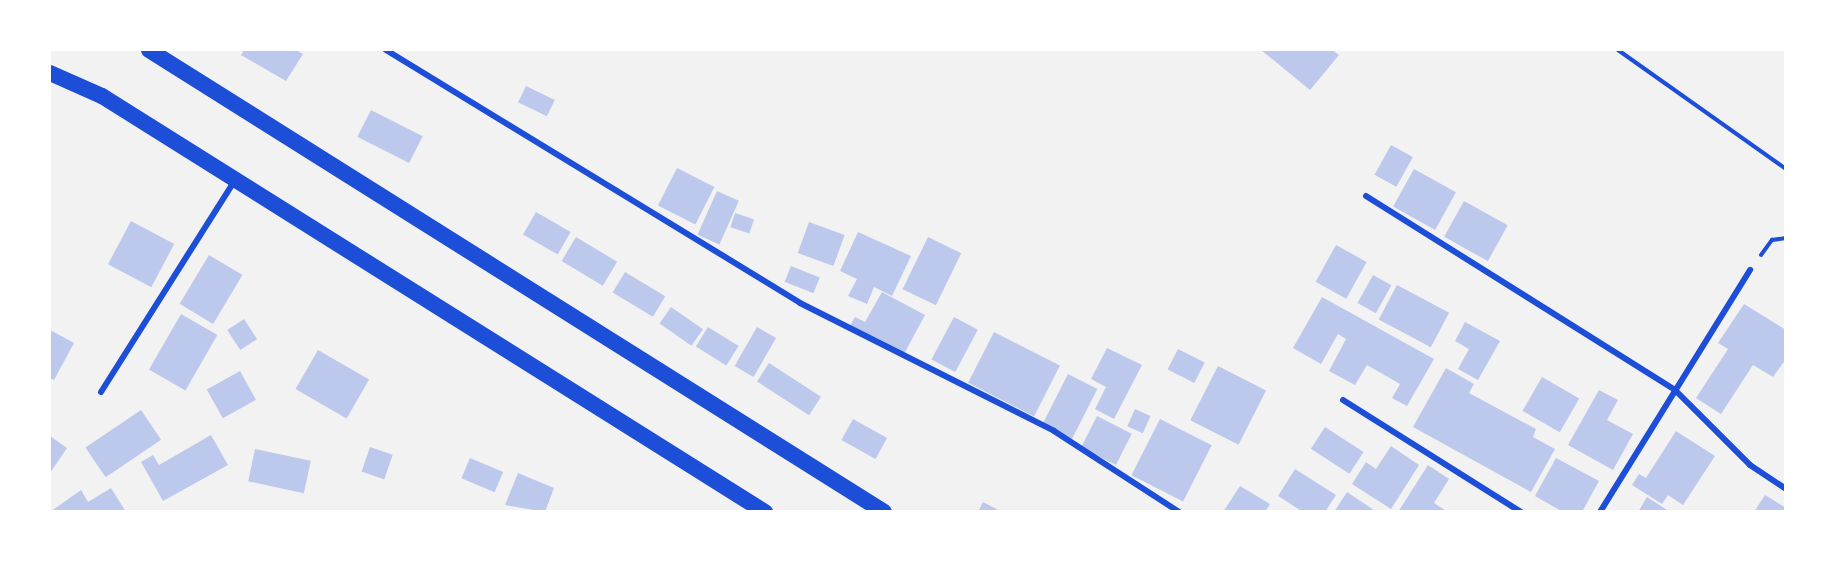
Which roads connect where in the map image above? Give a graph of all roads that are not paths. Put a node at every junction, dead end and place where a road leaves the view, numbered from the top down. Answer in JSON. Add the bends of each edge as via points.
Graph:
{"nodes":[{"id":1,"x":148,"y":50,"type":"edge"},
{"id":2,"x":386,"y":50,"type":"edge"},
{"id":3,"x":50,"y":73,"type":"edge"},
{"id":4,"x":236,"y":180,"type":"junction"},
{"id":5,"x":1366,"y":196,"type":"dead end"},
{"id":6,"x":1750,"y":270,"type":"road end"},
{"id":7,"x":1675,"y":390,"type":"junction"},
{"id":8,"x":101,"y":392,"type":"dead end"},
{"id":9,"x":1343,"y":400,"type":"dead end"},
{"id":10,"x":1785,"y":489,"type":"edge"},
{"id":11,"x":765,"y":512,"type":"edge"},
{"id":12,"x":884,"y":512,"type":"edge"},
{"id":13,"x":1179,"y":512,"type":"edge"},
{"id":14,"x":1521,"y":512,"type":"edge"},
{"id":15,"x":1600,"y":512,"type":"edge"}],
"edges":[{"from":1,"to":12,"type":"highway"},
{"from":2,"to":13,"type":"street","via":[[800,303],[1054,431]]},
{"from":3,"to":4,"type":"highway","via":[[102,96]]},
{"from":4,"to":8,"type":"street"},
{"from":4,"to":11,"type":"highway"},
{"from":5,"to":7,"type":"street"},
{"from":6,"to":7,"type":"street"},
{"from":7,"to":10,"type":"street","via":[[1750,465]]},
{"from":7,"to":15,"type":"street"},
{"from":9,"to":14,"type":"street"}]}
